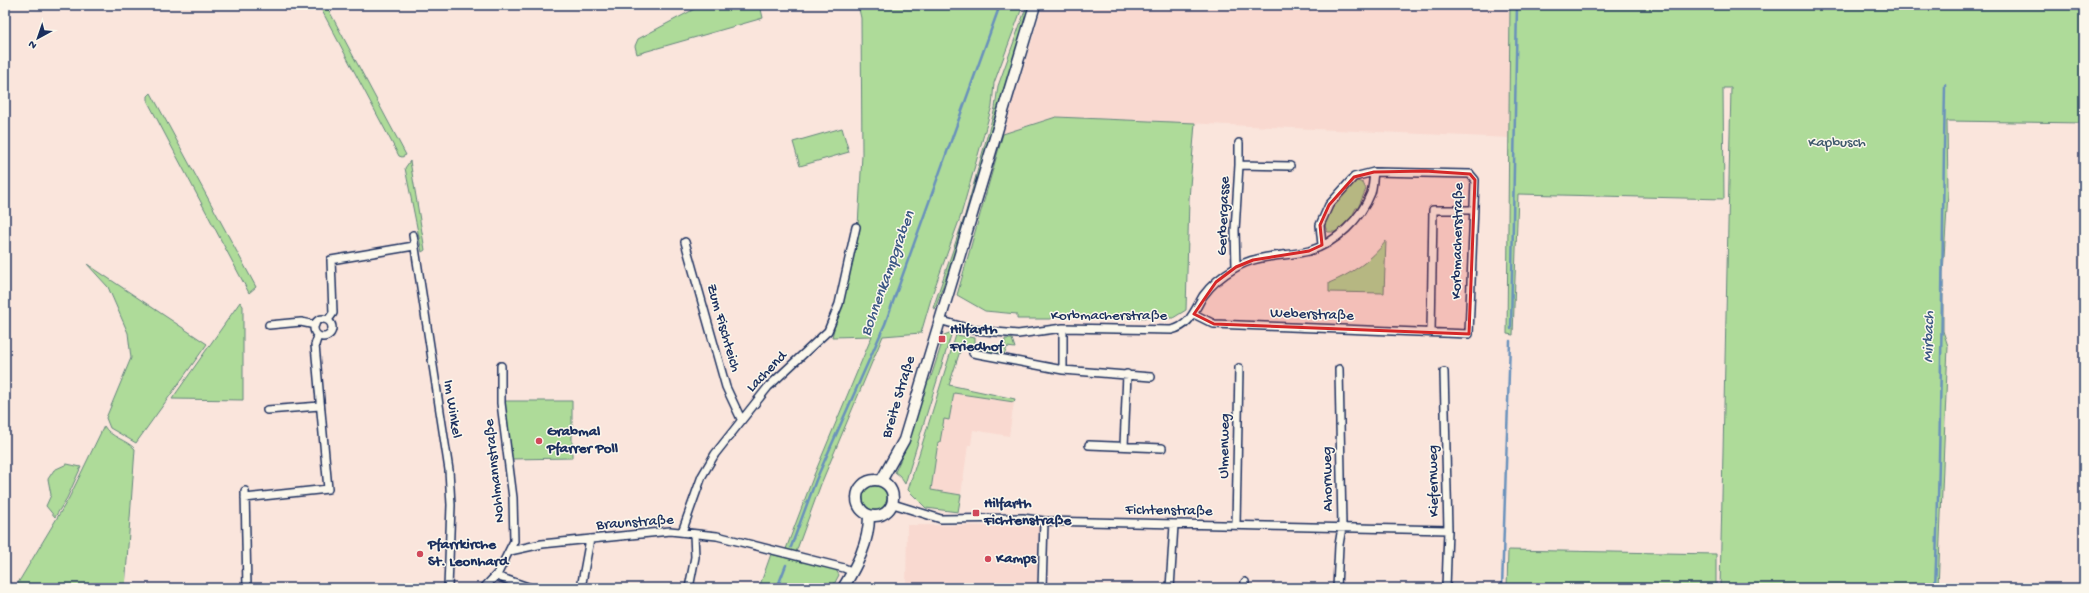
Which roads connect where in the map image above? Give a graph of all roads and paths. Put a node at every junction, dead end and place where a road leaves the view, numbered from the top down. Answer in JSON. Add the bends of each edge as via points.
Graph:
{"nodes":[{"id":1,"x":1035,"y":5,"type":"edge"},
{"id":2,"x":1239,"y":143,"type":"dead end"},
{"id":3,"x":1239,"y":165,"type":"junction"},
{"id":4,"x":1290,"y":166,"type":"dead end"},
{"id":5,"x":1374,"y":172,"type":"junction"},
{"id":6,"x":1473,"y":210,"type":"junction"},
{"id":7,"x":856,"y":227,"type":"dead end"},
{"id":8,"x":413,"y":235,"type":"dead end"},
{"id":9,"x":685,"y":242,"type":"dead end"},
{"id":10,"x":1322,"y":244,"type":"junction"},
{"id":11,"x":414,"y":246,"type":"junction"},
{"id":12,"x":1236,"y":267,"type":"junction"},
{"id":13,"x":1194,"y":314,"type":"junction"},
{"id":14,"x":328,"y":320,"type":"junction"},
{"id":15,"x":939,"y":320,"type":"junction"},
{"id":16,"x":315,"y":324,"type":"junction"},
{"id":17,"x":268,"y":325,"type":"dead end"},
{"id":18,"x":1063,"y":328,"type":"junction"},
{"id":19,"x":1432,"y":331,"type":"junction"},
{"id":20,"x":1468,"y":334,"type":"joint"},
{"id":21,"x":318,"y":336,"type":"junction"},
{"id":22,"x":973,"y":354,"type":"dead end"},
{"id":23,"x":501,"y":366,"type":"dead end"},
{"id":24,"x":1239,"y":368,"type":"dead end"},
{"id":25,"x":1063,"y":370,"type":"junction"},
{"id":26,"x":1339,"y":370,"type":"dead end"},
{"id":27,"x":1444,"y":372,"type":"dead end"},
{"id":28,"x":1127,"y":374,"type":"junction"},
{"id":29,"x":1151,"y":377,"type":"dead end"},
{"id":30,"x":320,"y":406,"type":"junction"},
{"id":31,"x":267,"y":410,"type":"dead end"},
{"id":32,"x":742,"y":419,"type":"junction"},
{"id":33,"x":1089,"y":445,"type":"dead end"},
{"id":34,"x":1124,"y":446,"type":"junction"},
{"id":35,"x":1162,"y":448,"type":"dead end"},
{"id":36,"x":881,"y":481,"type":"junction"},
{"id":37,"x":893,"y":504,"type":"junction"},
{"id":38,"x":869,"y":516,"type":"junction"},
{"id":39,"x":1044,"y":521,"type":"junction"},
{"id":40,"x":1174,"y":525,"type":"junction"},
{"id":41,"x":1236,"y":525,"type":"junction"},
{"id":42,"x":1342,"y":528,"type":"junction"},
{"id":43,"x":1448,"y":530,"type":"junction"},
{"id":44,"x":682,"y":532,"type":"junction"},
{"id":45,"x":694,"y":534,"type":"junction"},
{"id":46,"x":590,"y":539,"type":"junction"},
{"id":47,"x":510,"y":551,"type":"junction"},
{"id":48,"x":853,"y":572,"type":"junction"},
{"id":49,"x":496,"y":576,"type":"junction"},
{"id":50,"x":247,"y":588,"type":"edge"},
{"id":51,"x":448,"y":588,"type":"edge"},
{"id":52,"x":484,"y":588,"type":"edge"},
{"id":53,"x":531,"y":588,"type":"edge"},
{"id":54,"x":581,"y":588,"type":"edge"},
{"id":55,"x":689,"y":588,"type":"edge"},
{"id":56,"x":843,"y":588,"type":"edge"},
{"id":57,"x":1042,"y":588,"type":"edge"},
{"id":58,"x":1170,"y":588,"type":"edge"},
{"id":59,"x":1337,"y":588,"type":"edge"},
{"id":60,"x":1446,"y":588,"type":"edge"}],
"edges":[{"from":1,"to":15,"type":"main road","name":"Breite Straße"},
{"from":2,"to":3,"type":"street","name":"Gerbergasse"},
{"from":3,"to":4,"type":"street","name":"Gerbergasse"},
{"from":3,"to":12,"type":"street","name":"Gerbergasse","via":[[1235,230]]},
{"from":5,"to":6,"type":"street","name":"Korbmacherstraße","via":[[1470,174],[1475,180]]},
{"from":5,"to":10,"type":"street","name":"Korbmacherstraße","via":[[1372,192],[1363,208],[1349,227]]},
{"from":5,"to":10,"type":"street","name":"Korbmacherstraße","via":[[1354,177],[1329,205],[1320,225]]},
{"from":6,"to":19,"type":"street","via":[[1432,210]]},
{"from":6,"to":20,"type":"street","name":"Korbmacherstraße"},
{"from":7,"to":32,"type":"street","name":"Lachend","via":[[839,304],[828,331],[768,387]]},
{"from":8,"to":11,"type":"street","name":"Im Winkel"},
{"from":9,"to":32,"type":"street","name":"Zum Fischteich","via":[[726,387]]},
{"from":10,"to":12,"type":"street","name":"Korbmacherstraße","via":[[1309,251],[1252,260]]},
{"from":11,"to":14,"type":"street","via":[[331,260],[333,313]]},
{"from":11,"to":51,"type":"street","name":"Im Winkel","via":[[449,470],[451,505]]},
{"from":12,"to":13,"type":"street","name":"Korbmacherstraße","via":[[1203,296]]},
{"from":13,"to":18,"type":"street","name":"Korbmacherstraße","via":[[1180,328],[1171,330]]},
{"from":13,"to":19,"type":"street","name":"Weberstraße","via":[[1214,324]]},
{"from":14,"to":16,"type":"street","via":[[322,319]]},
{"from":14,"to":21,"type":"street","via":[[333,329],[330,334]]},
{"from":15,"to":18,"type":"street","name":"Korbmacherstraße","via":[[974,330],[1018,334]]},
{"from":15,"to":36,"type":"main road","name":"Breite Straße","via":[[904,440]]},
{"from":16,"to":17,"type":"street","via":[[301,322]]},
{"from":16,"to":21,"type":"street"},
{"from":18,"to":25,"type":"street"},
{"from":19,"to":20,"type":"street","name":"Weberstraße"},
{"from":21,"to":30,"type":"street","via":[[315,345]]},
{"from":22,"to":25,"type":"street"},
{"from":23,"to":47,"type":"street","name":"Nohlmannstraße","via":[[501,403],[515,524]]},
{"from":24,"to":41,"type":"street","name":"Ulmenweg"},
{"from":25,"to":28,"type":"street"},
{"from":26,"to":42,"type":"street","name":"Ahornweg"},
{"from":27,"to":43,"type":"street","name":"Kiefernweg"},
{"from":28,"to":29,"type":"street"},
{"from":28,"to":34,"type":"street"},
{"from":30,"to":31,"type":"street"},
{"from":30,"to":50,"type":"street","via":[[328,489],[245,494]]},
{"from":32,"to":44,"type":"street","name":"Lachend","via":[[702,476]]},
{"from":33,"to":34,"type":"street"},
{"from":34,"to":35,"type":"street"},
{"from":36,"to":37,"type":"main road","via":[[891,489]]},
{"from":36,"to":38,"type":"main road","via":[[867,482],[858,492],[858,507]]},
{"from":37,"to":38,"type":"main road","via":[[885,514]]},
{"from":37,"to":39,"type":"street","name":"Fichtenstraße","via":[[941,519],[1023,518]]},
{"from":38,"to":48,"type":"main road","via":[[864,550]]},
{"from":39,"to":40,"type":"street","name":"Fichtenstraße"},
{"from":39,"to":57,"type":"street"},
{"from":40,"to":41,"type":"street","name":"Fichtenstraße"},
{"from":40,"to":58,"type":"street"},
{"from":41,"to":42,"type":"street","name":"Fichtenstraße"},
{"from":42,"to":43,"type":"street","name":"Fichtenstraße"},
{"from":42,"to":59,"type":"street","name":"Ahornweg","via":[[1338,546]]},
{"from":43,"to":60,"type":"street","name":"Kiefernweg"},
{"from":44,"to":45,"type":"street","name":"Braunstraße"},
{"from":44,"to":46,"type":"street","name":"Braunstraße"},
{"from":45,"to":48,"type":"street","name":"Braunstraße","via":[[717,536]]},
{"from":45,"to":55,"type":"street","via":[[694,557]]},
{"from":46,"to":47,"type":"street","name":"Braunstraße","via":[[542,544]]},
{"from":46,"to":54,"type":"street"},
{"from":47,"to":49,"type":"street","name":"Nohlmannstraße"},
{"from":48,"to":56,"type":"main road"},
{"from":49,"to":52,"type":"street","name":"Nohlmannstraße"},
{"from":49,"to":53,"type":"street"}]}
